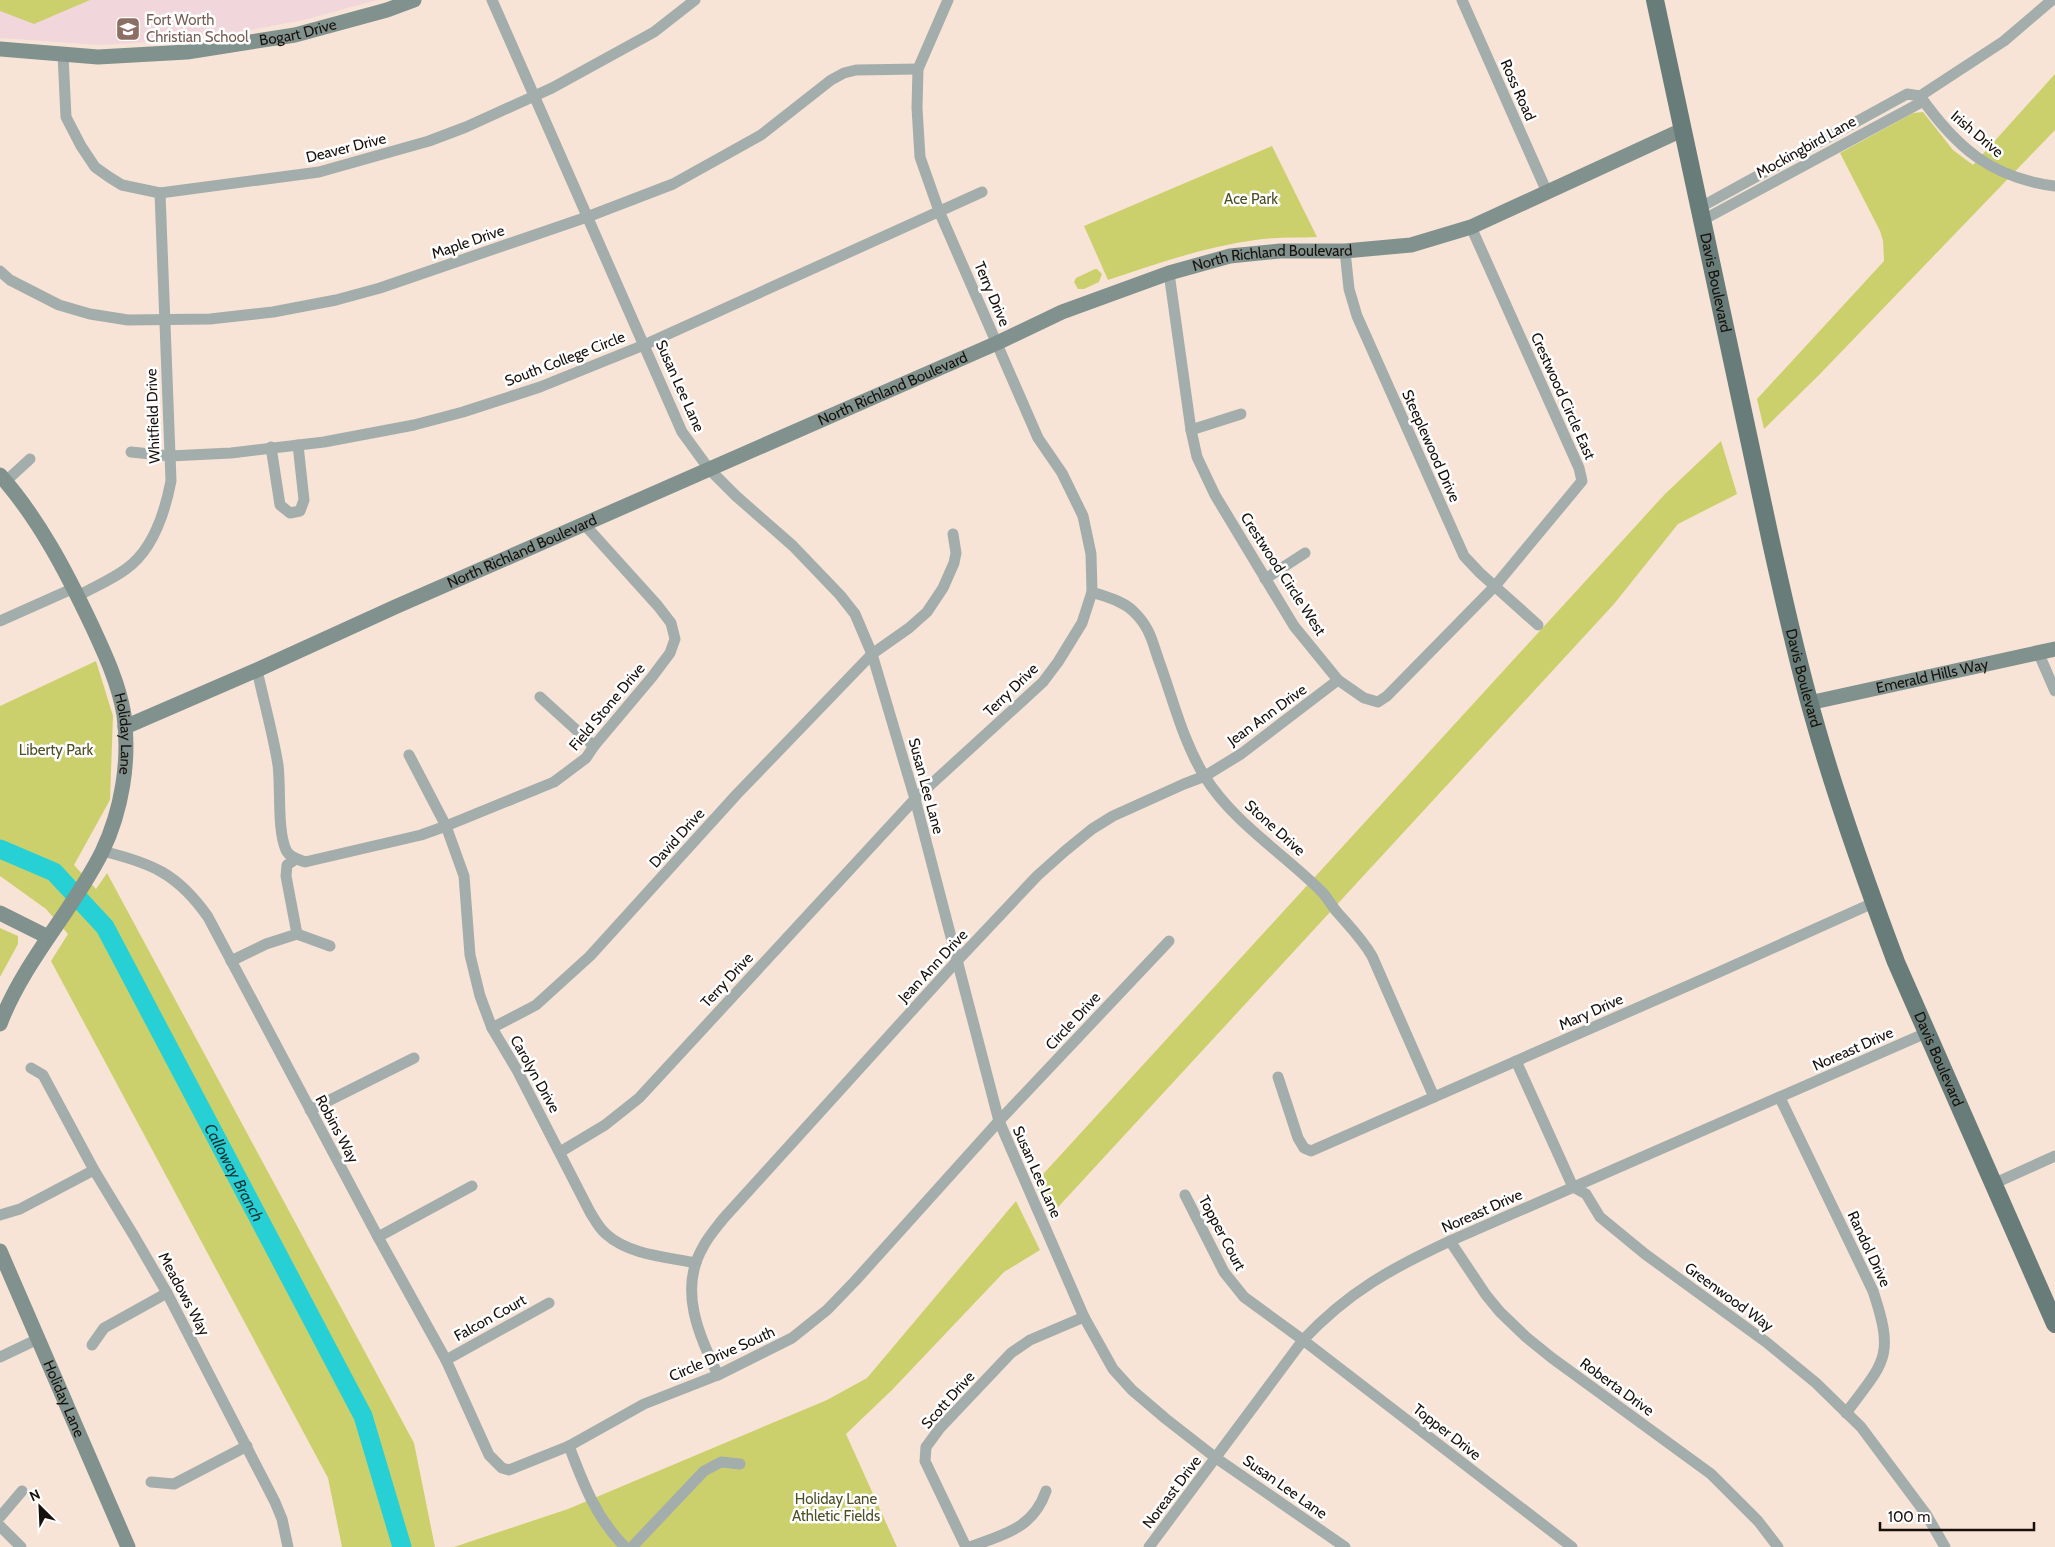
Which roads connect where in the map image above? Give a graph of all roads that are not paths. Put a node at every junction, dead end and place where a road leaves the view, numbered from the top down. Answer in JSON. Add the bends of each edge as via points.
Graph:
{"nodes":[{"id":1,"x":414,"y":0,"type":"edge"},
{"id":2,"x":492,"y":0,"type":"edge"},
{"id":3,"x":695,"y":0,"type":"edge"},
{"id":4,"x":948,"y":0,"type":"edge"},
{"id":5,"x":1462,"y":0,"type":"edge"},
{"id":6,"x":1655,"y":0,"type":"edge"},
{"id":7,"x":2046,"y":3,"type":"edge"},
{"id":8,"x":0,"y":49,"type":"edge"},
{"id":9,"x":63,"y":55,"type":"junction"},
{"id":10,"x":918,"y":69,"type":"junction"},
{"id":11,"x":535,"y":95,"type":"junction"},
{"id":12,"x":1920,"y":96,"type":"junction"},
{"id":13,"x":1682,"y":130,"type":"junction"},
{"id":14,"x":2055,"y":186,"type":"edge"},
{"id":15,"x":982,"y":192,"type":"dead end"},
{"id":16,"x":1547,"y":192,"type":"junction"},
{"id":17,"x":160,"y":194,"type":"junction"},
{"id":18,"x":939,"y":211,"type":"junction"},
{"id":19,"x":1700,"y":215,"type":"junction"},
{"id":20,"x":586,"y":217,"type":"junction"},
{"id":21,"x":1471,"y":227,"type":"junction"},
{"id":22,"x":1345,"y":251,"type":"junction"},
{"id":23,"x":0,"y":272,"type":"edge"},
{"id":24,"x":1169,"y":273,"type":"junction"},
{"id":25,"x":165,"y":320,"type":"junction"},
{"id":26,"x":997,"y":343,"type":"junction"},
{"id":27,"x":644,"y":345,"type":"junction"},
{"id":28,"x":1241,"y":414,"type":"dead end"},
{"id":29,"x":1191,"y":430,"type":"junction"},
{"id":30,"x":298,"y":445,"type":"junction"},
{"id":31,"x":271,"y":447,"type":"junction"},
{"id":32,"x":132,"y":452,"type":"dead end"},
{"id":33,"x":170,"y":456,"type":"junction"},
{"id":34,"x":30,"y":459,"type":"dead end"},
{"id":35,"x":709,"y":469,"type":"junction"},
{"id":36,"x":3,"y":478,"type":"edge"},
{"id":37,"x":584,"y":524,"type":"junction"},
{"id":38,"x":953,"y":534,"type":"dead end"},
{"id":39,"x":1305,"y":553,"type":"dead end"},
{"id":40,"x":1265,"y":578,"type":"junction"},
{"id":41,"x":1495,"y":586,"type":"junction"},
{"id":42,"x":76,"y":592,"type":"junction"},
{"id":43,"x":1092,"y":592,"type":"junction"},
{"id":44,"x":0,"y":621,"type":"edge"},
{"id":45,"x":1538,"y":625,"type":"dead end"},
{"id":46,"x":2055,"y":649,"type":"edge"},
{"id":47,"x":2038,"y":652,"type":"junction"},
{"id":48,"x":872,"y":654,"type":"junction"},
{"id":49,"x":257,"y":670,"type":"junction"},
{"id":50,"x":1338,"y":680,"type":"junction"},
{"id":51,"x":2055,"y":691,"type":"edge"},
{"id":52,"x":540,"y":697,"type":"dead end"},
{"id":53,"x":1810,"y":703,"type":"junction"},
{"id":54,"x":125,"y":727,"type":"junction"},
{"id":55,"x":594,"y":746,"type":"junction"},
{"id":56,"x":409,"y":754,"type":"dead end"},
{"id":57,"x":1205,"y":776,"type":"junction"},
{"id":58,"x":915,"y":799,"type":"junction"},
{"id":59,"x":446,"y":826,"type":"junction"},
{"id":60,"x":102,"y":851,"type":"junction"},
{"id":61,"x":296,"y":859,"type":"junction"},
{"id":62,"x":1873,"y":903,"type":"junction"},
{"id":63,"x":0,"y":913,"type":"edge"},
{"id":64,"x":296,"y":934,"type":"junction"},
{"id":65,"x":48,"y":937,"type":"junction"},
{"id":66,"x":1169,"y":941,"type":"dead end"},
{"id":67,"x":330,"y":946,"type":"dead end"},
{"id":68,"x":231,"y":960,"type":"junction"},
{"id":69,"x":956,"y":962,"type":"junction"},
{"id":70,"x":0,"y":1024,"type":"edge"},
{"id":71,"x":492,"y":1028,"type":"junction"},
{"id":72,"x":1926,"y":1033,"type":"junction"},
{"id":73,"x":414,"y":1058,"type":"dead end"},
{"id":74,"x":1516,"y":1061,"type":"junction"},
{"id":75,"x":31,"y":1068,"type":"dead end"},
{"id":76,"x":1278,"y":1077,"type":"dead end"},
{"id":77,"x":1434,"y":1097,"type":"junction"},
{"id":78,"x":1780,"y":1098,"type":"junction"},
{"id":79,"x":310,"y":1110,"type":"junction"},
{"id":80,"x":999,"y":1121,"type":"junction"},
{"id":81,"x":560,"y":1152,"type":"junction"},
{"id":82,"x":2055,"y":1156,"type":"edge"},
{"id":83,"x":94,"y":1170,"type":"junction"},
{"id":84,"x":1994,"y":1184,"type":"junction"},
{"id":85,"x":472,"y":1186,"type":"dead end"},
{"id":86,"x":1573,"y":1187,"type":"junction"},
{"id":87,"x":1185,"y":1195,"type":"dead end"},
{"id":88,"x":0,"y":1216,"type":"edge"},
{"id":89,"x":378,"y":1237,"type":"junction"},
{"id":90,"x":1450,"y":1241,"type":"junction"},
{"id":91,"x":0,"y":1251,"type":"edge"},
{"id":92,"x":696,"y":1263,"type":"junction"},
{"id":93,"x":167,"y":1293,"type":"junction"},
{"id":94,"x":548,"y":1303,"type":"dead end"},
{"id":95,"x":1084,"y":1317,"type":"junction"},
{"id":96,"x":2055,"y":1324,"type":"edge"},
{"id":97,"x":38,"y":1339,"type":"junction"},
{"id":98,"x":1303,"y":1340,"type":"junction"},
{"id":99,"x":92,"y":1345,"type":"dead end"},
{"id":100,"x":0,"y":1357,"type":"edge"},
{"id":101,"x":446,"y":1360,"type":"junction"},
{"id":102,"x":718,"y":1375,"type":"junction"},
{"id":103,"x":1846,"y":1413,"type":"junction"},
{"id":104,"x":248,"y":1446,"type":"junction"},
{"id":105,"x":569,"y":1446,"type":"junction"},
{"id":106,"x":1216,"y":1458,"type":"junction"},
{"id":107,"x":740,"y":1464,"type":"dead end"},
{"id":108,"x":502,"y":1468,"type":"joint"},
{"id":109,"x":151,"y":1482,"type":"dead end"},
{"id":110,"x":22,"y":1491,"type":"dead end"},
{"id":111,"x":1046,"y":1491,"type":"dead end"},
{"id":112,"x":0,"y":1517,"type":"edge"},
{"id":113,"x":0,"y":1526,"type":"edge"},
{"id":114,"x":21,"y":1547,"type":"edge"},
{"id":115,"x":128,"y":1547,"type":"edge"},
{"id":116,"x":288,"y":1547,"type":"edge"},
{"id":117,"x":625,"y":1547,"type":"edge"},
{"id":118,"x":632,"y":1547,"type":"edge"},
{"id":119,"x":966,"y":1547,"type":"edge"},
{"id":120,"x":970,"y":1547,"type":"edge"},
{"id":121,"x":1149,"y":1547,"type":"edge"},
{"id":122,"x":1345,"y":1547,"type":"edge"},
{"id":123,"x":1572,"y":1547,"type":"edge"},
{"id":124,"x":1778,"y":1547,"type":"edge"},
{"id":125,"x":1945,"y":1547,"type":"edge"}],
"edges":[{"from":1,"to":9,"type":"street","name":"Bogart Drive","via":[[295,35],[187,52],[98,57]]},
{"from":2,"to":11,"type":"street","name":"Susan Lee Lane"},
{"from":3,"to":11,"type":"street","name":"Deaver Drive","via":[[654,32]]},
{"from":4,"to":10,"type":"street","name":"Terry Drive"},
{"from":5,"to":16,"type":"street","name":"Ross Road"},
{"from":6,"to":13,"type":"main road","name":"Davis Boulevard"},
{"from":7,"to":12,"type":"street","name":"Mockingbird Lane","via":[[2004,41]]},
{"from":8,"to":9,"type":"street","name":"Bogart Drive"},
{"from":9,"to":17,"type":"street","name":"Deaver Drive","via":[[66,117],[95,167],[122,185]]},
{"from":10,"to":18,"type":"street","name":"Terry Drive","via":[[920,157]]},
{"from":10,"to":20,"type":"street","name":"Maple Drive","via":[[844,73],[830,80],[760,135],[674,184]]},
{"from":11,"to":17,"type":"street","name":"Deaver Drive","via":[[429,141],[319,172]]},
{"from":11,"to":20,"type":"street","name":"Susan Lee Lane"},
{"from":12,"to":14,"type":"street","name":"Irish Drive","via":[[1941,126],[1987,164],[2022,180]]},
{"from":12,"to":19,"type":"street","name":"Mockingbird Lane","via":[[1920,103]]},
{"from":13,"to":16,"type":"street","name":"North Richland Boulevard"},
{"from":13,"to":19,"type":"main road","name":"Davis Boulevard"},
{"from":15,"to":18,"type":"street","name":"South College Circle"},
{"from":16,"to":21,"type":"street","name":"North Richland Boulevard"},
{"from":17,"to":25,"type":"street","name":"Whitfield Drive"},
{"from":18,"to":26,"type":"street","name":"Terry Drive"},
{"from":18,"to":27,"type":"street","name":"South College Circle"},
{"from":19,"to":53,"type":"main road","name":"Davis Boulevard"},
{"from":20,"to":25,"type":"street","name":"Maple Drive","via":[[336,300],[274,312]]},
{"from":20,"to":27,"type":"street","name":"Susan Lee Lane"},
{"from":21,"to":22,"type":"street","name":"North Richland Boulevard","via":[[1411,245]]},
{"from":21,"to":41,"type":"street","name":"Crestwood Circle East","via":[[1582,481]]},
{"from":22,"to":24,"type":"street","name":"North Richland Boulevard","via":[[1280,251],[1230,256]]},
{"from":22,"to":41,"type":"street","name":"Steeplewood Drive","via":[[1349,289],[1357,316],[1437,498],[1464,556]]},
{"from":23,"to":25,"type":"street","name":"Maple Drive","via":[[59,305],[128,320]]},
{"from":24,"to":26,"type":"street","name":"North Richland Boulevard","via":[[1062,312]]},
{"from":24,"to":29,"type":"street","name":"Crestwood Circle West"},
{"from":25,"to":33,"type":"street","name":"Whitfield Drive"},
{"from":26,"to":35,"type":"street","name":"North Richland Boulevard"},
{"from":26,"to":43,"type":"street","name":"Terry Drive","via":[[1038,438],[1062,473],[1082,516],[1092,554]]},
{"from":27,"to":30,"type":"street","name":"South College Circle","via":[[540,387],[462,412],[414,425]]},
{"from":27,"to":35,"type":"street","name":"Susan Lee Lane","via":[[682,432]]},
{"from":28,"to":29,"type":"street"},
{"from":29,"to":40,"type":"street","name":"Crestwood Circle West","via":[[1197,457],[1216,495]]},
{"from":30,"to":31,"type":"street","name":"South College Circle"},
{"from":30,"to":31,"type":"street","via":[[304,500],[300,511],[290,513],[280,505]]},
{"from":31,"to":33,"type":"street","name":"South College Circle"},
{"from":32,"to":33,"type":"street","name":"South College Circle"},
{"from":33,"to":42,"type":"street","name":"Whitfield Drive","via":[[171,481],[166,505],[157,529],[139,556],[128,568]]},
{"from":34,"to":36,"type":"street"},
{"from":35,"to":37,"type":"street","name":"North Richland Boulevard"},
{"from":35,"to":48,"type":"street","name":"Susan Lee Lane","via":[[793,546],[840,595],[855,614]]},
{"from":36,"to":42,"type":"street","name":"Holiday Lane","via":[[28,511]]},
{"from":37,"to":49,"type":"street","name":"North Richland Boulevard"},
{"from":37,"to":55,"type":"street","name":"Field Stone Drive","via":[[658,606],[671,623],[675,639],[670,653],[652,678]]},
{"from":38,"to":48,"type":"street","name":"David Drive","via":[[954,563],[927,612]]},
{"from":39,"to":40,"type":"street"},
{"from":40,"to":50,"type":"street","name":"Crestwood Circle West","via":[[1294,626]]},
{"from":41,"to":45,"type":"street","name":"Steeplewood Drive"},
{"from":41,"to":50,"type":"street","name":"Crestwood Circle West","via":[[1378,702],[1364,698]]},
{"from":42,"to":44,"type":"street","name":"Whitfield Drive"},
{"from":42,"to":54,"type":"street","name":"Holiday Lane","via":[[112,673]]},
{"from":43,"to":57,"type":"street","name":"Stone Drive","via":[[1132,610],[1152,636],[1184,731]]},
{"from":43,"to":58,"type":"street","name":"Terry Drive","via":[[1082,623],[1043,682]]},
{"from":46,"to":47,"type":"street","name":"Emerald Hills Way"},
{"from":47,"to":51,"type":"street"},
{"from":47,"to":53,"type":"street","name":"Emerald Hills Way"},
{"from":48,"to":58,"type":"street","name":"Susan Lee Lane"},
{"from":48,"to":71,"type":"street","name":"David Drive","via":[[736,794],[590,956],[536,1005]]},
{"from":49,"to":54,"type":"street","name":"North Richland Boulevard"},
{"from":49,"to":61,"type":"street","via":[[278,765],[282,836],[290,856]]},
{"from":50,"to":57,"type":"street","name":"Jean Ann Drive","via":[[1241,754]]},
{"from":52,"to":55,"type":"street"},
{"from":53,"to":62,"type":"main road","name":"Davis Boulevard"},
{"from":54,"to":60,"type":"street","name":"Holiday Lane","via":[[123,787]]},
{"from":55,"to":59,"type":"street","name":"Field Stone Drive","via":[[586,758],[554,782]]},
{"from":56,"to":59,"type":"street","name":"Carolyn Drive"},
{"from":57,"to":69,"type":"street","name":"Jean Ann Drive","via":[[1113,816],[1092,829],[1037,876]]},
{"from":57,"to":77,"type":"street","name":"Stone Drive","via":[[1241,819],[1323,892],[1362,940]]},
{"from":58,"to":69,"type":"street","name":"Susan Lee Lane"},
{"from":58,"to":81,"type":"street","name":"Terry Drive","via":[[639,1098],[605,1125]]},
{"from":59,"to":61,"type":"street","name":"Field Stone Drive","via":[[305,862]]},
{"from":59,"to":71,"type":"street","name":"Carolyn Drive","via":[[464,876],[470,955]]},
{"from":60,"to":65,"type":"street","name":"Holiday Lane"},
{"from":60,"to":68,"type":"street","name":"Robins Way","via":[[132,858],[164,872],[194,898]]},
{"from":61,"to":64,"type":"street","via":[[287,865],[286,876]]},
{"from":62,"to":72,"type":"main road","name":"Davis Boulevard"},
{"from":62,"to":74,"type":"street","name":"Mary Drive"},
{"from":63,"to":65,"type":"street"},
{"from":64,"to":67,"type":"street"},
{"from":64,"to":68,"type":"street"},
{"from":65,"to":70,"type":"street","name":"Holiday Lane","via":[[8,1002]]},
{"from":66,"to":80,"type":"street","name":"Circle Drive"},
{"from":68,"to":79,"type":"street","name":"Robins Way"},
{"from":69,"to":80,"type":"street","name":"Susan Lee Lane"},
{"from":69,"to":92,"type":"street","name":"Jean Ann Drive","via":[[723,1219]]},
{"from":71,"to":81,"type":"street","name":"Carolyn Drive"},
{"from":72,"to":78,"type":"street","name":"Noreast Drive"},
{"from":72,"to":84,"type":"main road","name":"Davis Boulevard"},
{"from":73,"to":79,"type":"street"},
{"from":74,"to":77,"type":"street","name":"Mary Drive"},
{"from":74,"to":86,"type":"street","name":"Greenwood Way"},
{"from":75,"to":83,"type":"street","name":"Meadows Way","via":[[43,1075]]},
{"from":76,"to":77,"type":"street","name":"Mary Drive","via":[[1298,1138],[1304,1148],[1311,1150]]},
{"from":78,"to":86,"type":"street","name":"Noreast Drive"},
{"from":78,"to":103,"type":"street","name":"Randol Drive","via":[[1882,1317],[1885,1336],[1879,1369]]},
{"from":79,"to":89,"type":"street","name":"Robins Way"},
{"from":80,"to":95,"type":"street","name":"Susan Lee Lane"},
{"from":80,"to":102,"type":"street","name":"Circle Drive South","via":[[827,1310],[792,1338]]},
{"from":81,"to":92,"type":"street","name":"Carolyn Drive","via":[[590,1212],[608,1236],[631,1249]]},
{"from":82,"to":84,"type":"street"},
{"from":83,"to":88,"type":"street","via":[[20,1209]]},
{"from":83,"to":93,"type":"street","name":"Meadows Way"},
{"from":84,"to":96,"type":"main road","name":"Davis Boulevard"},
{"from":85,"to":89,"type":"street"},
{"from":86,"to":90,"type":"street","name":"Noreast Drive"},
{"from":86,"to":103,"type":"street","name":"Greenwood Way","via":[[1586,1194],[1600,1217],[1795,1365]]},
{"from":87,"to":98,"type":"street","name":"Topper Court","via":[[1213,1253],[1234,1287]]},
{"from":89,"to":101,"type":"street","name":"Robins Way"},
{"from":90,"to":98,"type":"street","name":"Noreast Drive","via":[[1356,1292],[1324,1317]]},
{"from":90,"to":124,"type":"street","name":"Roberta Drive","via":[[1486,1295],[1526,1337],[1710,1474],[1758,1521]]},
{"from":91,"to":97,"type":"street","name":"Holiday Lane"},
{"from":92,"to":102,"type":"street","name":"Jean Ann Drive","via":[[692,1278],[692,1308],[696,1326]]},
{"from":93,"to":99,"type":"street","via":[[104,1328]]},
{"from":93,"to":104,"type":"street","name":"Meadows Way"},
{"from":94,"to":101,"type":"street","name":"Falcon Court"},
{"from":95,"to":106,"type":"street","name":"Susan Lee Lane","via":[[1113,1369],[1132,1390]]},
{"from":95,"to":119,"type":"street","name":"Scott Drive","via":[[1030,1340],[1011,1353],[926,1447],[925,1461]]},
{"from":97,"to":100,"type":"street"},
{"from":97,"to":115,"type":"street","name":"Holiday Lane"},
{"from":98,"to":106,"type":"street","name":"Noreast Drive"},
{"from":98,"to":123,"type":"street","name":"Topper Drive"},
{"from":101,"to":108,"type":"street","name":"Robins Way","via":[[489,1455]]},
{"from":102,"to":105,"type":"street","name":"Circle Drive South","via":[[644,1404]]},
{"from":103,"to":125,"type":"street","name":"Greenwood Way","via":[[1861,1427],[1926,1514]]},
{"from":104,"to":109,"type":"street","via":[[174,1484]]},
{"from":104,"to":116,"type":"street","name":"Meadows Way","via":[[282,1519]]},
{"from":105,"to":108,"type":"street","name":"Circle Drive South","via":[[509,1470]]},
{"from":105,"to":117,"type":"street","via":[[588,1494],[606,1526]]},
{"from":106,"to":121,"type":"street","name":"Noreast Drive"},
{"from":106,"to":122,"type":"street","name":"Susan Lee Lane"},
{"from":107,"to":118,"type":"street","via":[[721,1462],[704,1471]]},
{"from":110,"to":112,"type":"street"},
{"from":111,"to":120,"type":"street","via":[[1041,1505],[1028,1520],[1006,1533]]},
{"from":113,"to":114,"type":"street"}]}
